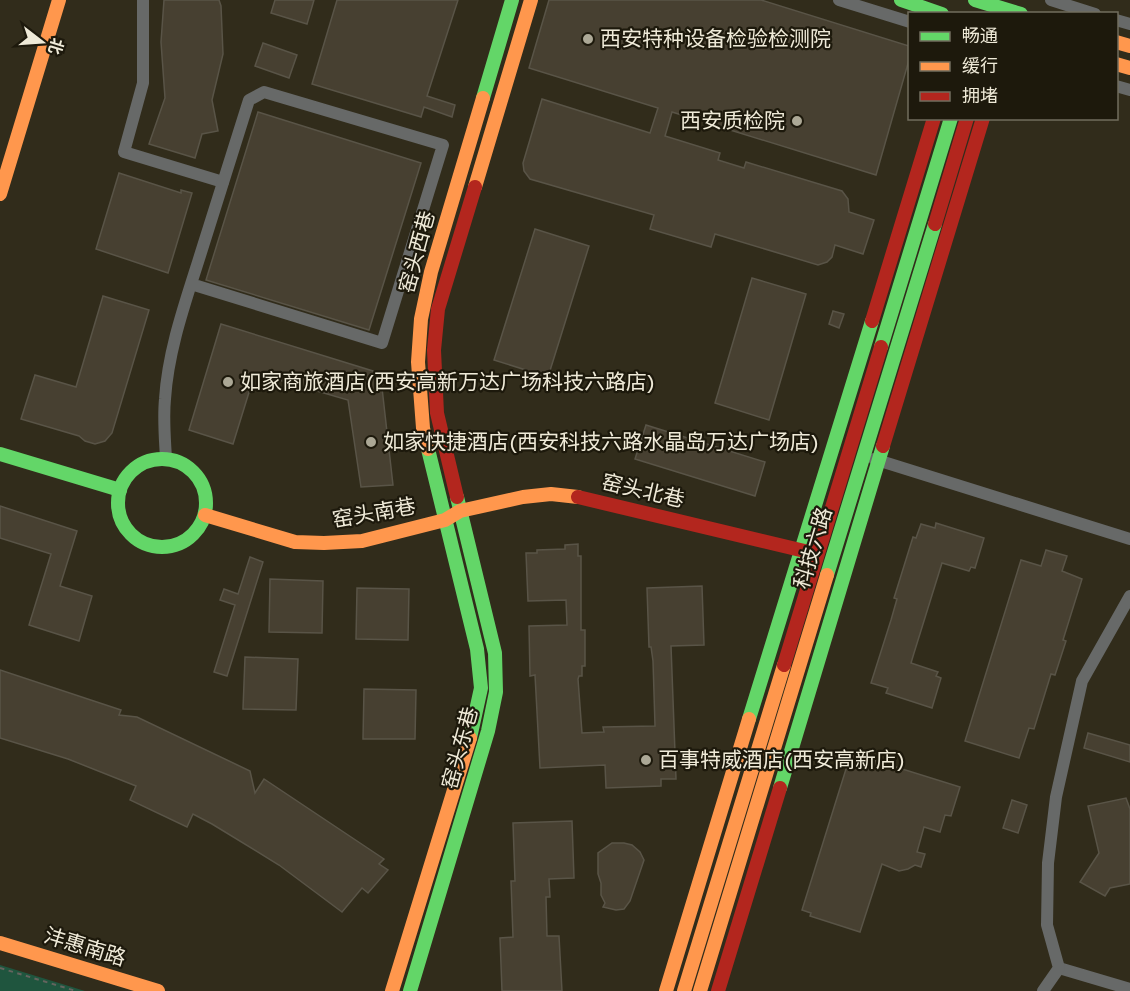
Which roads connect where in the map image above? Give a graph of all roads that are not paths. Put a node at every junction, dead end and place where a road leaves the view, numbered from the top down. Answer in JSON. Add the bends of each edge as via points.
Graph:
{"nodes":[{"id":1,"x":59,"y":0,"type":"edge"},
{"id":2,"x":143,"y":0,"type":"edge"},
{"id":3,"x":512,"y":0,"type":"edge"},
{"id":4,"x":531,"y":0,"type":"edge"},
{"id":5,"x":839,"y":0,"type":"edge"},
{"id":6,"x":901,"y":0,"type":"edge"},
{"id":7,"x":1051,"y":0,"type":"edge"},
{"id":8,"x":982,"y":4,"type":"edge"},
{"id":9,"x":1002,"y":7,"type":"edge"},
{"id":10,"x":1018,"y":10,"type":"edge"},
{"id":11,"x":936,"y":12,"type":"edge"},
{"id":12,"x":1089,"y":12,"type":"edge"},
{"id":13,"x":908,"y":22,"type":"edge"},
{"id":14,"x":933,"y":120,"type":"edge"},
{"id":15,"x":950,"y":120,"type":"edge"},
{"id":16,"x":966,"y":120,"type":"edge"},
{"id":17,"x":982,"y":120,"type":"edge"},
{"id":18,"x":223,"y":182,"type":"junction"},
{"id":19,"x":0,"y":194,"type":"edge"},
{"id":20,"x":191,"y":284,"type":"junction"},
{"id":21,"x":0,"y":454,"type":"edge"},
{"id":22,"x":856,"y":454,"type":"junction"},
{"id":23,"x":166,"y":459,"type":"junction"},
{"id":24,"x":879,"y":461,"type":"junction"},
{"id":25,"x":120,"y":490,"type":"junction"},
{"id":26,"x":460,"y":512,"type":"junction"},
{"id":27,"x":205,"y":514,"type":"junction"},
{"id":28,"x":445,"y":520,"type":"junction"},
{"id":29,"x":1130,"y":539,"type":"edge"},
{"id":30,"x":801,"y":550,"type":"junction"},
{"id":31,"x":825,"y":556,"type":"junction"},
{"id":32,"x":1130,"y":596,"type":"edge"},
{"id":33,"x":0,"y":943,"type":"edge"},
{"id":34,"x":1059,"y":968,"type":"junction"},
{"id":35,"x":1130,"y":989,"type":"edge"},
{"id":36,"x":158,"y":991,"type":"edge"},
{"id":37,"x":392,"y":991,"type":"edge"},
{"id":38,"x":410,"y":991,"type":"edge"},
{"id":39,"x":666,"y":991,"type":"edge"},
{"id":40,"x":684,"y":991,"type":"edge"},
{"id":41,"x":700,"y":991,"type":"edge"},
{"id":42,"x":718,"y":991,"type":"edge"},
{"id":43,"x":1043,"y":991,"type":"edge"}],
"edges":[{"from":1,"to":19,"type":"main road"},
{"from":2,"to":18,"type":"street","via":[[143,83],[124,152]]},
{"from":3,"to":28,"type":"main road","name":"窑头西巷","via":[[431,272],[422,319],[418,362],[423,428]]},
{"from":4,"to":26,"type":"main road","name":"窑头西巷","via":[[438,309],[434,350],[437,413]]},
{"from":5,"to":13,"type":"street"},
{"from":6,"to":11,"type":"main road"},
{"from":7,"to":12,"type":"street"},
{"from":8,"to":9,"type":"main road"},
{"from":9,"to":10,"type":"main road"},
{"from":14,"to":30,"type":"main road"},
{"from":15,"to":22,"type":"main road","name":"科技六路"},
{"from":16,"to":22,"type":"main road","name":"科技六路"},
{"from":17,"to":24,"type":"main road"},
{"from":18,"to":20,"type":"street"},
{"from":18,"to":20,"type":"street","via":[[249,100],[264,92],[443,145],[382,343]]},
{"from":20,"to":23,"type":"street","via":[[164,400]]},
{"from":21,"to":25,"type":"main road"},
{"from":22,"to":24,"type":"street"},
{"from":22,"to":31,"type":"main road","name":"科技六路"},
{"from":23,"to":25,"type":"main road","via":[[141,464]]},
{"from":23,"to":27,"type":"main road","via":[[194,471],[206,498]]},
{"from":24,"to":29,"type":"street"},
{"from":24,"to":42,"type":"main road"},
{"from":25,"to":27,"type":"main road","via":[[118,512],[123,525],[146,545],[176,546],[190,539]]},
{"from":26,"to":28,"type":"main road","name":"窑头北巷"},
{"from":26,"to":30,"type":"main road","name":"窑头北巷","via":[[523,497],[569,496]]},
{"from":26,"to":38,"type":"main road","name":"窑头东巷","via":[[495,652],[496,692],[488,731]]},
{"from":27,"to":28,"type":"main road","name":"窑头南巷","via":[[295,542],[324,543],[362,541]]},
{"from":28,"to":37,"type":"main road","name":"窑头东巷","via":[[477,649],[481,688],[474,724]]},
{"from":30,"to":31,"type":"main road","name":"窑头北巷"},
{"from":30,"to":39,"type":"main road"},
{"from":31,"to":40,"type":"main road","name":"科技六路"},
{"from":31,"to":41,"type":"main road","name":"科技六路"},
{"from":32,"to":34,"type":"street","via":[[1082,681],[1056,797],[1048,863],[1047,926]]},
{"from":33,"to":36,"type":"main road","name":"沣惠南路"},
{"from":34,"to":35,"type":"street"},
{"from":34,"to":43,"type":"street"}]}
